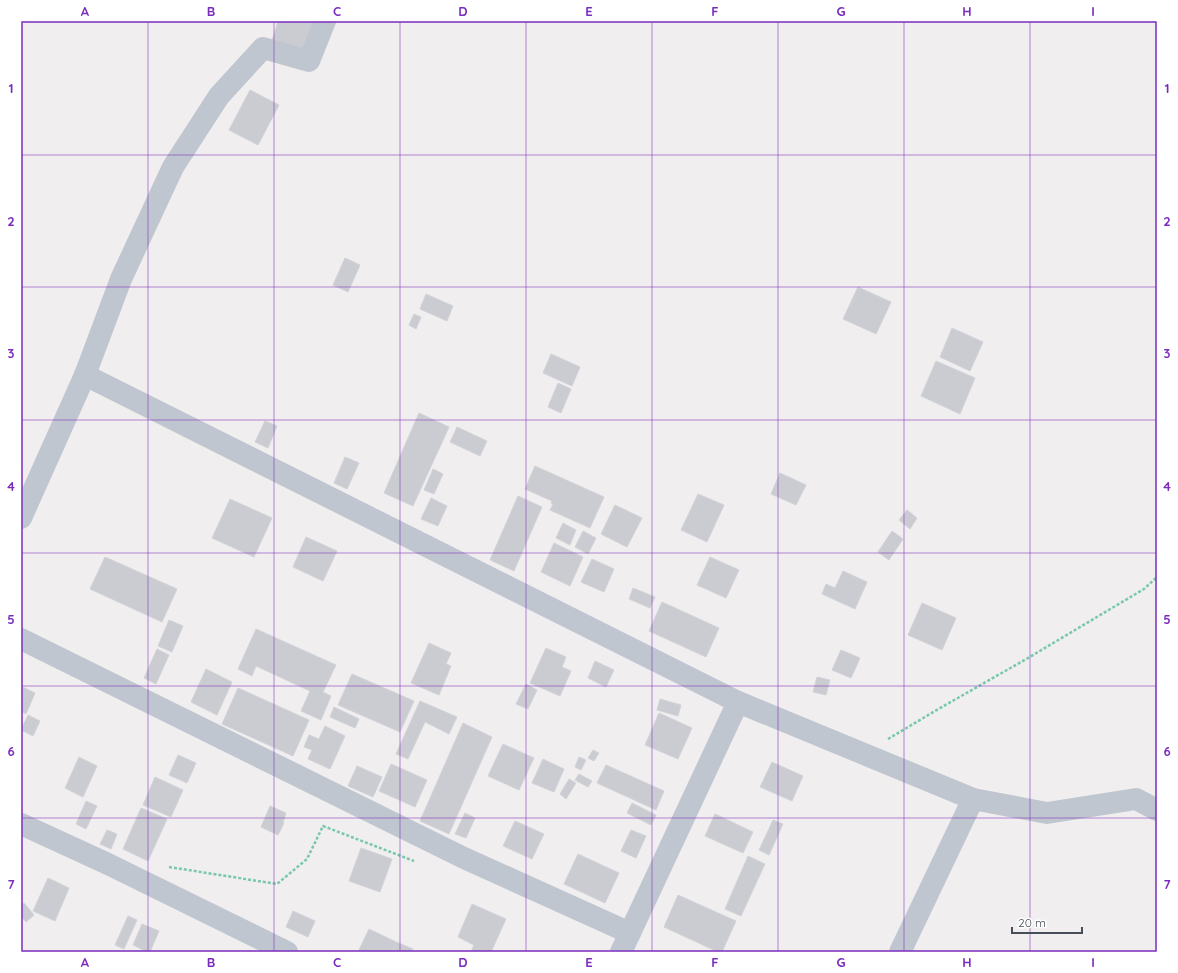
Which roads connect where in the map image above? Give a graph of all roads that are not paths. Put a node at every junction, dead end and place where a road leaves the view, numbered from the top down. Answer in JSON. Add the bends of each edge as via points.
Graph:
{"nodes":[{"id":1,"x":325,"y":21,"type":"edge"},
{"id":2,"x":85,"y":375,"type":"junction"},
{"id":3,"x":21,"y":518,"type":"edge"},
{"id":4,"x":21,"y":639,"type":"edge"},
{"id":5,"x":738,"y":702,"type":"junction"},
{"id":6,"x":972,"y":799,"type":"junction"},
{"id":7,"x":1157,"y":810,"type":"edge"},
{"id":8,"x":21,"y":824,"type":"edge"},
{"id":9,"x":625,"y":943,"type":"edge"},
{"id":10,"x":287,"y":952,"type":"edge"},
{"id":11,"x":900,"y":952,"type":"edge"}],
"edges":[{"from":1,"to":2,"type":"street","via":[[309,61],[263,48],[219,96],[173,167],[121,279]]},
{"from":2,"to":3,"type":"street"},
{"from":2,"to":5,"type":"street"},
{"from":4,"to":9,"type":"street","via":[[464,858]]},
{"from":5,"to":6,"type":"street"},
{"from":5,"to":9,"type":"street"},
{"from":6,"to":7,"type":"street","via":[[1047,813],[1136,799]]},
{"from":6,"to":11,"type":"street"},
{"from":8,"to":10,"type":"street"}]}
